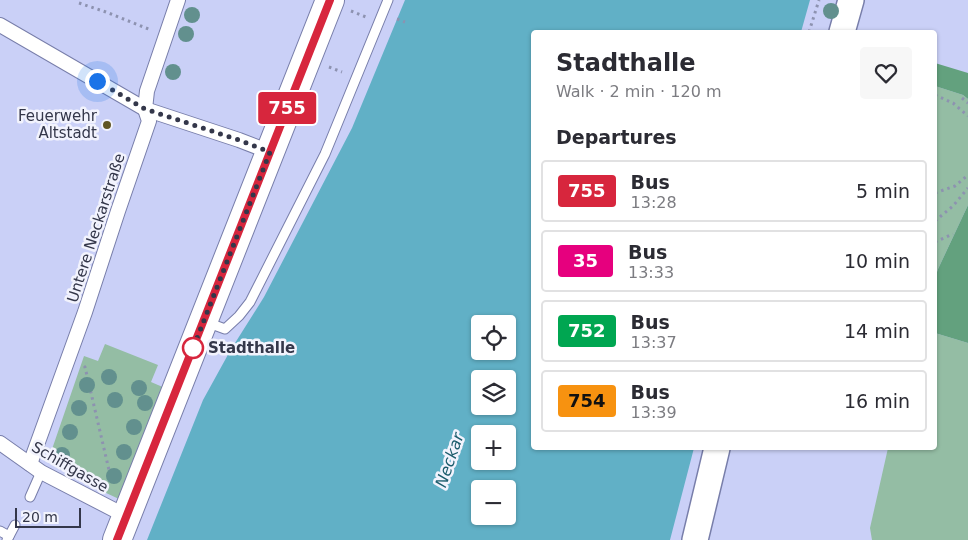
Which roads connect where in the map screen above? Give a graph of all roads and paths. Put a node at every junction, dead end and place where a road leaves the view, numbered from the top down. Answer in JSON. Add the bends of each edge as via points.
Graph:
{"nodes":[{"id":1,"x":178,"y":0,"type":"edge"},
{"id":2,"x":388,"y":0,"type":"edge"},
{"id":3,"x":818,"y":0,"type":"edge"},
{"id":4,"x":851,"y":0,"type":"edge"},
{"id":5,"x":79,"y":3,"type":"dead end"},
{"id":6,"x":341,"y":6,"type":"edge"},
{"id":7,"x":366,"y":18,"type":"dead end"},
{"id":8,"x":0,"y":25,"type":"edge"},
{"id":9,"x":810,"y":30,"type":"edge"},
{"id":10,"x":843,"y":30,"type":"edge"},
{"id":11,"x":165,"y":35,"type":"junction"},
{"id":12,"x":331,"y":68,"type":"dead end"},
{"id":13,"x":344,"y":73,"type":"dead end"},
{"id":14,"x":937,"y":96,"type":"edge"},
{"id":15,"x":962,"y":98,"type":"dead end"},
{"id":16,"x":968,"y":103,"type":"edge"},
{"id":17,"x":145,"y":109,"type":"junction"},
{"id":18,"x":968,"y":116,"type":"edge"},
{"id":19,"x":270,"y":152,"type":"junction"},
{"id":20,"x":968,"y":175,"type":"edge"},
{"id":21,"x":968,"y":188,"type":"edge"},
{"id":22,"x":937,"y":192,"type":"edge"},
{"id":23,"x":937,"y":219,"type":"edge"},
{"id":24,"x":953,"y":234,"type":"dead end"},
{"id":25,"x":937,"y":241,"type":"edge"},
{"id":26,"x":203,"y":321,"type":"junction"},
{"id":27,"x":70,"y":354,"type":"junction"},
{"id":28,"x":0,"y":443,"type":"edge"},
{"id":29,"x":717,"y":450,"type":"edge"},
{"id":30,"x":36,"y":468,"type":"junction"},
{"id":31,"x":30,"y":496,"type":"dead end"},
{"id":32,"x":116,"y":521,"type":"edge"},
{"id":33,"x":15,"y":524,"type":"dead end"},
{"id":34,"x":0,"y":531,"type":"edge"},
{"id":35,"x":8,"y":538,"type":"edge"},
{"id":36,"x":695,"y":540,"type":"edge"}],
"edges":[{"from":1,"to":11,"type":"street","name":"Untere Neckarstraße"},
{"from":2,"to":26,"type":"lane","via":[[326,154],[250,302],[225,329]]},
{"from":3,"to":9,"type":"path"},
{"from":4,"to":10,"type":"main road"},
{"from":5,"to":11,"type":"path"},
{"from":6,"to":7,"type":"path"},
{"from":6,"to":19,"type":"main road"},
{"from":8,"to":17,"type":"street"},
{"from":11,"to":17,"type":"street","name":"Untere Neckarstraße","via":[[147,91]]},
{"from":12,"to":13,"type":"path"},
{"from":14,"to":18,"type":"path","via":[[953,102]]},
{"from":15,"to":16,"type":"path"},
{"from":17,"to":19,"type":"street"},
{"from":17,"to":27,"type":"street","name":"Untere Neckarstraße","via":[[149,121]]},
{"from":19,"to":26,"type":"main road"},
{"from":20,"to":22,"type":"path","via":[[955,186]]},
{"from":21,"to":23,"type":"path","via":[[954,206]]},
{"from":24,"to":25,"type":"path"},
{"from":26,"to":32,"type":"main road"},
{"from":27,"to":30,"type":"street","name":"Untere Neckarstraße"},
{"from":27,"to":32,"type":"path","via":[[85,367],[114,490]]},
{"from":28,"to":30,"type":"street","name":"Schiffgasse"},
{"from":29,"to":36,"type":"main road"},
{"from":30,"to":31,"type":"lane"},
{"from":30,"to":32,"type":"street","name":"Schiffgasse"},
{"from":33,"to":35,"type":"lane"},
{"from":34,"to":35,"type":"lane"}]}
